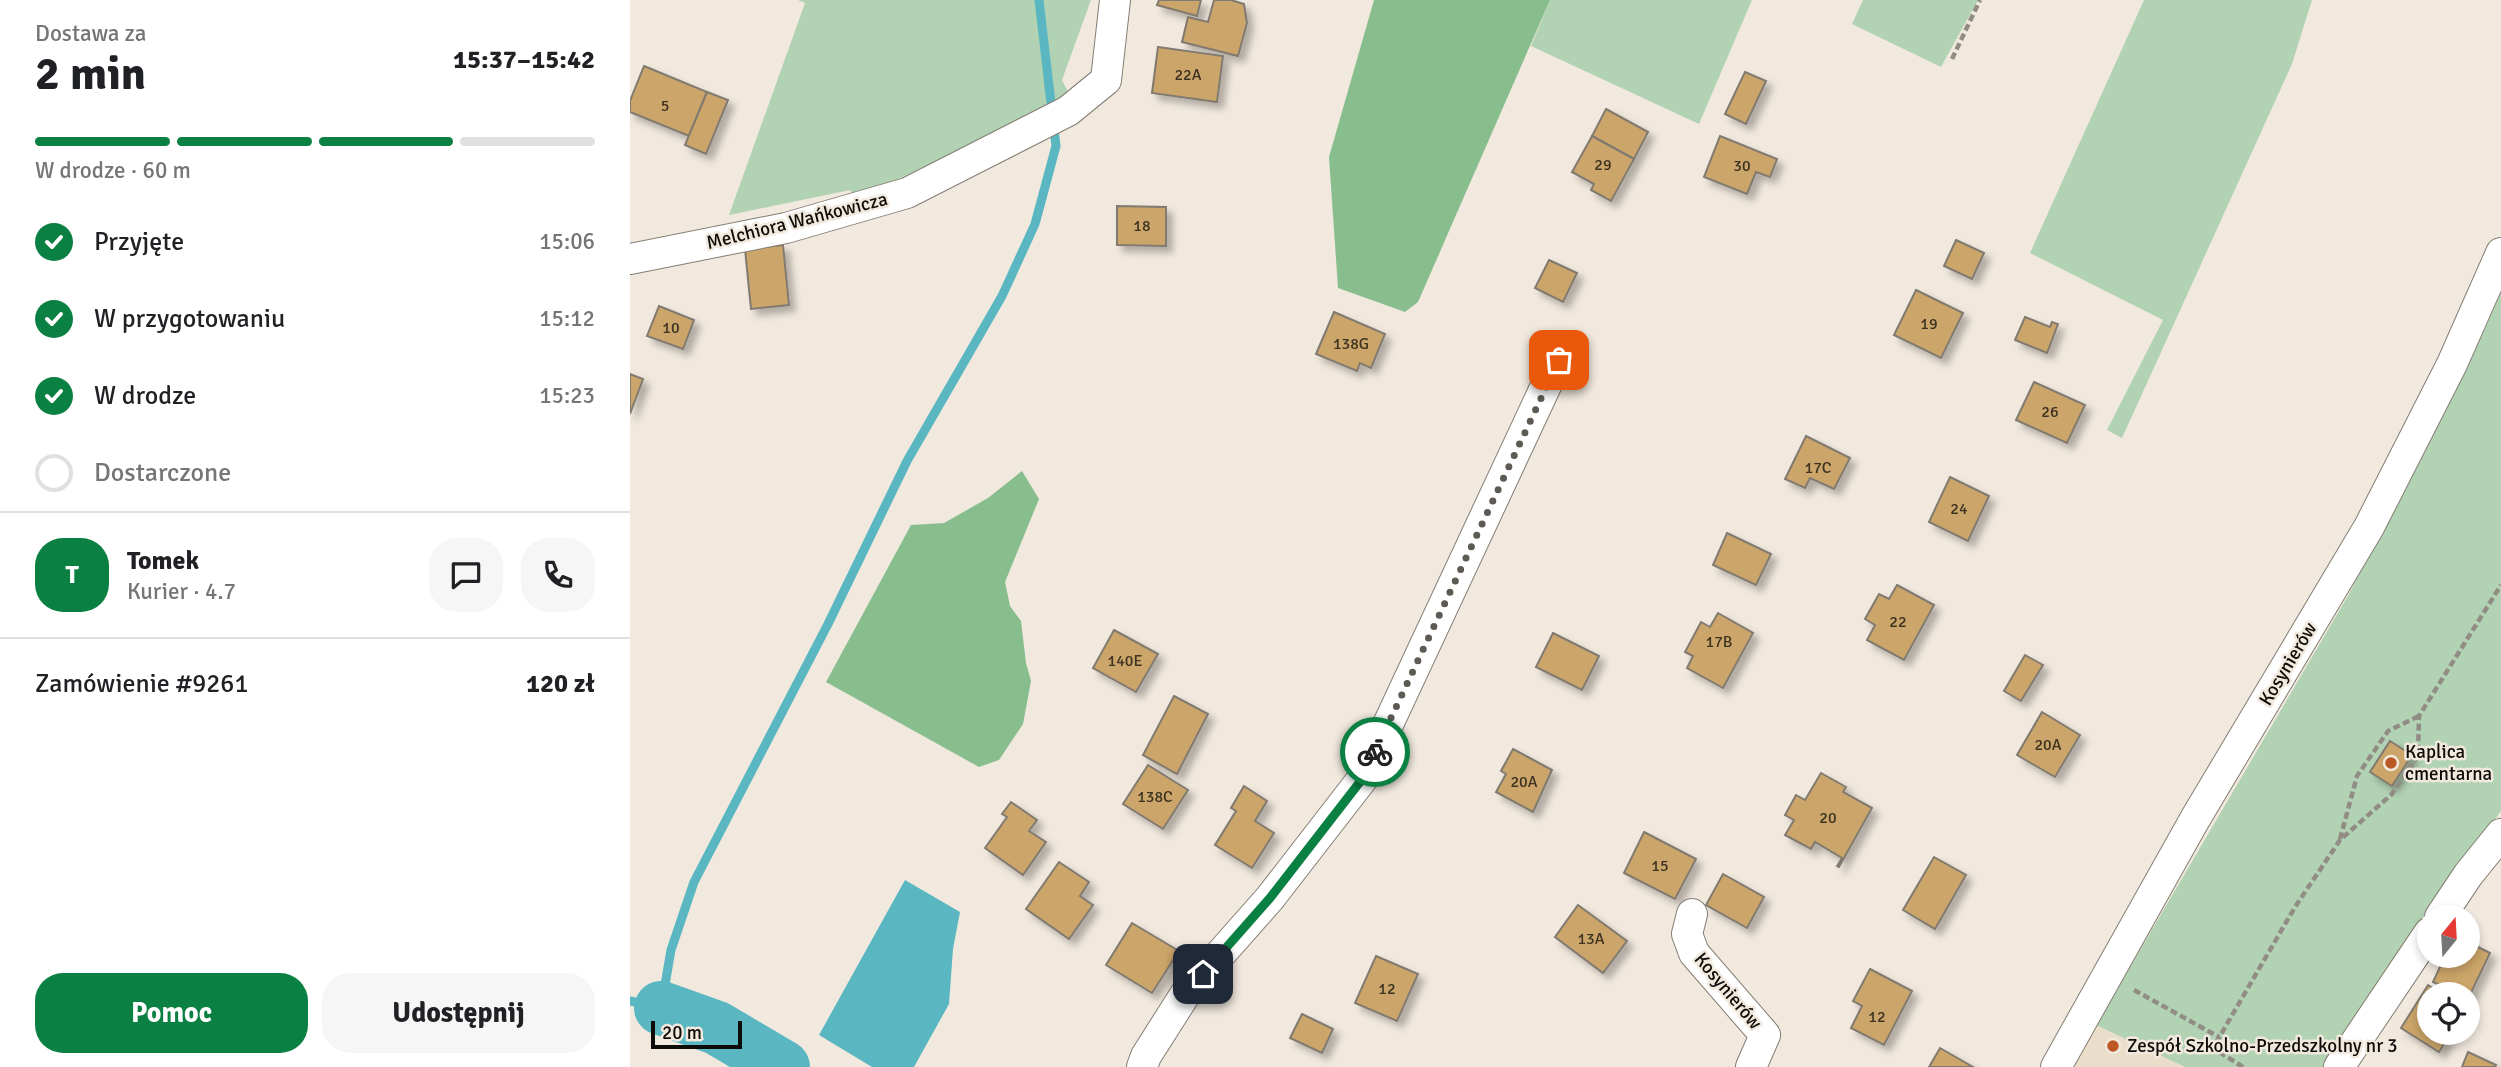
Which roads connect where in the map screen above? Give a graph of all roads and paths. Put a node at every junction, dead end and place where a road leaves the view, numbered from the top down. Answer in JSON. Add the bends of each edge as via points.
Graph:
{"nodes":[{"id":1,"x":1115,"y":0,"type":"edge"},
{"id":2,"x":1980,"y":0,"type":"edge"},
{"id":3,"x":1952,"y":59,"type":"dead end"},
{"id":4,"x":2501,"y":253,"type":"edge"},
{"id":5,"x":630,"y":259,"type":"edge"},
{"id":6,"x":1559,"y":360,"type":"dead end"},
{"id":7,"x":2501,"y":585,"type":"edge"},
{"id":8,"x":2419,"y":716,"type":"junction"},
{"id":9,"x":2501,"y":834,"type":"edge"},
{"id":10,"x":2340,"y":840,"type":"junction"},
{"id":11,"x":2448,"y":905,"type":"edge"},
{"id":12,"x":1692,"y":914,"type":"dead end"},
{"id":13,"x":2417,"y":951,"type":"edge"},
{"id":14,"x":2132,"y":989,"type":"dead end"},
{"id":15,"x":2219,"y":1037,"type":"junction"},
{"id":16,"x":1142,"y":1067,"type":"edge"},
{"id":17,"x":1751,"y":1067,"type":"edge"},
{"id":18,"x":2056,"y":1067,"type":"edge"},
{"id":19,"x":2243,"y":1067,"type":"edge"},
{"id":20,"x":2339,"y":1067,"type":"edge"}],
"edges":[{"from":1,"to":5,"type":"street","name":"Melchiora Wańkowicza","via":[[1106,80],[1068,111],[1033,131],[907,193],[786,228]]},
{"from":2,"to":3,"type":"path"},
{"from":4,"to":18,"type":"street","name":"Kosynierów","via":[[2452,364],[2369,527],[2195,819]]},
{"from":6,"to":16,"type":"street","via":[[1363,778],[1270,898],[1186,993]]},
{"from":7,"to":8,"type":"path"},
{"from":8,"to":10,"type":"path","via":[[2388,731],[2357,776]]},
{"from":8,"to":10,"type":"path","via":[[2418,755],[2392,794]]},
{"from":9,"to":11,"type":"street"},
{"from":10,"to":15,"type":"path"},
{"from":12,"to":17,"type":"street","name":"Kosynierów","via":[[1687,934],[1695,953],[1765,1035]]},
{"from":13,"to":20,"type":"street"},
{"from":14,"to":15,"type":"path"},
{"from":15,"to":19,"type":"path","via":[[2213,1048]]}]}
